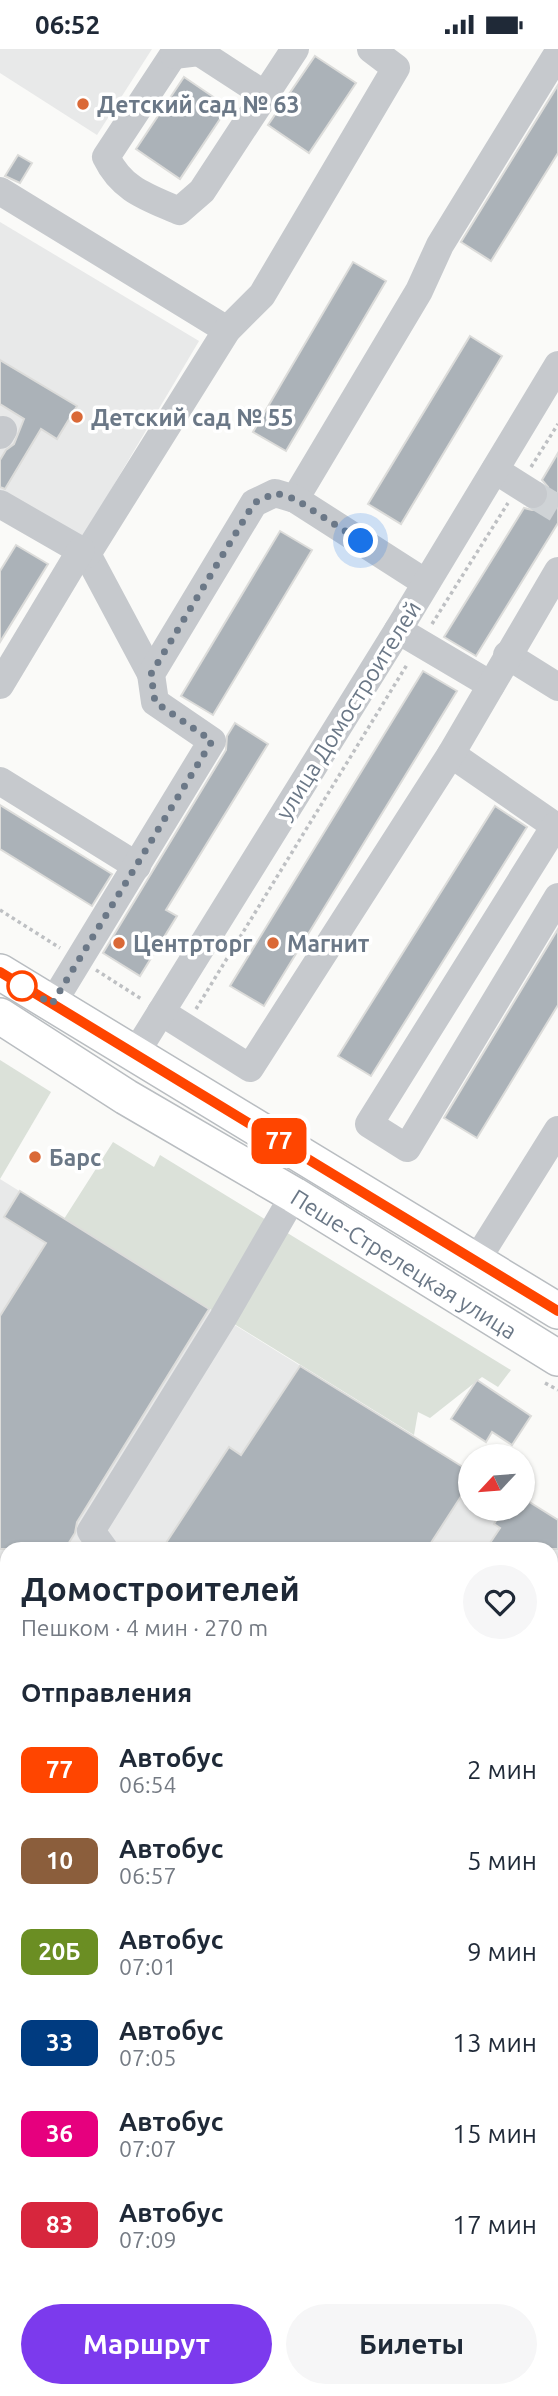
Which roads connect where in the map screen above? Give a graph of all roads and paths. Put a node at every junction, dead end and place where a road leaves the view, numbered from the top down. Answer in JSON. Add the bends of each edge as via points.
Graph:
{"nodes":[{"id":1,"x":295,"y":49,"type":"edge"},
{"id":2,"x":371,"y":49,"type":"edge"},
{"id":3,"x":176,"y":52,"type":"edge"},
{"id":4,"x":558,"y":53,"type":"edge"},
{"id":5,"x":265,"y":95,"type":"junction"},
{"id":6,"x":0,"y":191,"type":"edge"},
{"id":7,"x":228,"y":330,"type":"junction"},
{"id":8,"x":558,"y":365,"type":"edge"},
{"id":9,"x":558,"y":425,"type":"edge"},
{"id":10,"x":495,"y":470,"type":"junction"},
{"id":11,"x":526,"y":489,"type":"junction"},
{"id":12,"x":295,"y":499,"type":"junction"},
{"id":13,"x":0,"y":503,"type":"edge"},
{"id":14,"x":84,"y":552,"type":"junction"},
{"id":15,"x":558,"y":571,"type":"edge"},
{"id":16,"x":426,"y":583,"type":"junction"},
{"id":17,"x":409,"y":637,"type":"junction"},
{"id":18,"x":507,"y":655,"type":"junction"},
{"id":19,"x":151,"y":674,"type":"junction"},
{"id":20,"x":0,"y":685,"type":"edge"},
{"id":21,"x":491,"y":685,"type":"junction"},
{"id":22,"x":558,"y":687,"type":"edge"},
{"id":23,"x":451,"y":754,"type":"junction"},
{"id":24,"x":0,"y":781,"type":"edge"},
{"id":25,"x":557,"y":827,"type":"edge"},
{"id":26,"x":137,"y":866,"type":"junction"},
{"id":27,"x":558,"y":897,"type":"edge"},
{"id":28,"x":0,"y":972,"type":"edge"},
{"id":29,"x":52,"y":1004,"type":"junction"},
{"id":30,"x":161,"y":1012,"type":"junction"},
{"id":31,"x":0,"y":1016,"type":"edge"},
{"id":32,"x":185,"y":1028,"type":"junction"},
{"id":33,"x":414,"y":1051,"type":"junction"},
{"id":34,"x":135,"y":1053,"type":"junction"},
{"id":35,"x":450,"y":1076,"type":"junction"},
{"id":36,"x":558,"y":1130,"type":"edge"},
{"id":37,"x":294,"y":1195,"type":"junction"},
{"id":38,"x":476,"y":1261,"type":"junction"},
{"id":39,"x":558,"y":1311,"type":"edge"},
{"id":40,"x":558,"y":1358,"type":"edge"},
{"id":41,"x":99,"y":1542,"type":"edge"}],
"edges":[{"from":1,"to":5,"type":"street"},
{"from":2,"to":7,"type":"street","via":[[396,68],[262,296]]},
{"from":3,"to":5,"type":"street","via":[[200,52]]},
{"from":3,"to":5,"type":"street","via":[[106,157],[115,174],[143,195],[179,211],[202,191]]},
{"from":4,"to":12,"type":"street","via":[[440,245],[419,291]]},
{"from":6,"to":7,"type":"street"},
{"from":7,"to":14,"type":"street"},
{"from":8,"to":10,"type":"street","name":"улица Домостроителей"},
{"from":9,"to":11,"type":"path"},
{"from":10,"to":11,"type":"street"},
{"from":10,"to":16,"type":"street","name":"улица Домостроителей"},
{"from":11,"to":17,"type":"path"},
{"from":12,"to":16,"type":"street"},
{"from":12,"to":19,"type":"street","via":[[275,493],[254,503]]},
{"from":13,"to":14,"type":"street"},
{"from":14,"to":19,"type":"street"},
{"from":14,"to":20,"type":"street"},
{"from":15,"to":18,"type":"street"},
{"from":16,"to":17,"type":"street","name":"улица Домостроителей"},
{"from":17,"to":21,"type":"street"},
{"from":17,"to":30,"type":"street","name":"улица Домостроителей"},
{"from":17,"to":32,"type":"path"},
{"from":18,"to":21,"type":"street"},
{"from":18,"to":22,"type":"street"},
{"from":19,"to":26,"type":"street","via":[[155,702],[212,741]]},
{"from":21,"to":23,"type":"street"},
{"from":23,"to":25,"type":"street"},
{"from":23,"to":32,"type":"street","via":[[250,1068]]},
{"from":24,"to":26,"type":"street"},
{"from":25,"to":33,"type":"street"},
{"from":26,"to":29,"type":"street"},
{"from":27,"to":35,"type":"street"},
{"from":28,"to":29,"type":"main road","name":"Пеше-Стрелецкая улица"},
{"from":29,"to":34,"type":"main road","name":"Пеше-Стрелецкая улица"},
{"from":30,"to":32,"type":"street"},
{"from":30,"to":34,"type":"street","name":"улица Домостроителей"},
{"from":31,"to":37,"type":"main road","name":"Пеше-Стрелецкая улица","via":[[126,1097]]},
{"from":33,"to":35,"type":"street"},
{"from":33,"to":35,"type":"street","via":[[369,1124],[407,1148]]},
{"from":34,"to":38,"type":"main road","name":"Пеше-Стрелецкая улица"},
{"from":36,"to":38,"type":"street"},
{"from":37,"to":40,"type":"main road","name":"Пеше-Стрелецкая улица"},
{"from":37,"to":41,"type":"street","via":[[91,1531]]},
{"from":38,"to":39,"type":"main road","name":"Пеше-Стрелецкая улица"}]}
